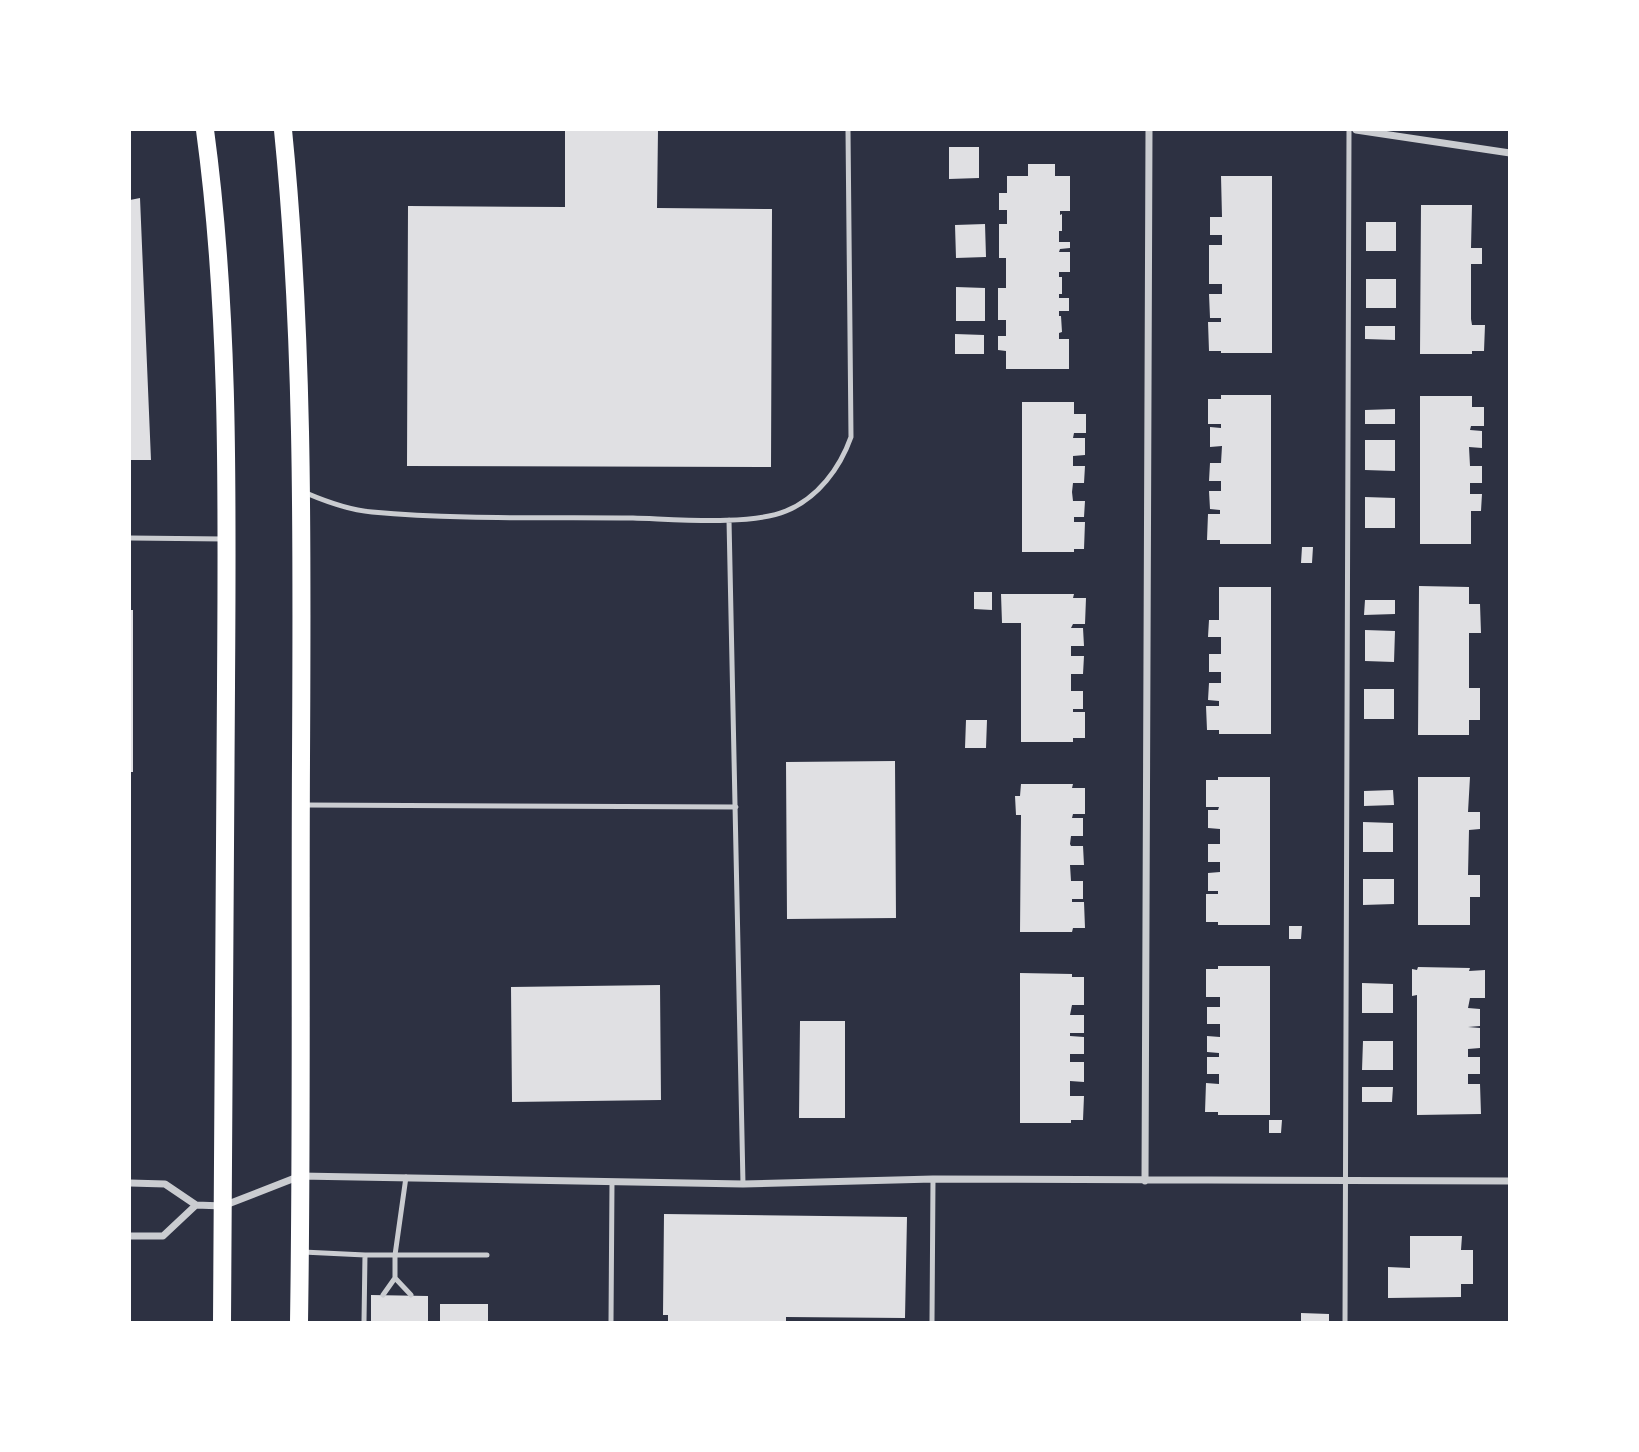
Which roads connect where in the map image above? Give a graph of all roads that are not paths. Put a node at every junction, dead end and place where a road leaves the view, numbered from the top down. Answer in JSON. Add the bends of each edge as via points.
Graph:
{"nodes":[{"id":1,"x":205,"y":130,"type":"edge"},
{"id":2,"x":283,"y":130,"type":"edge"},
{"id":3,"x":848,"y":130,"type":"edge"},
{"id":4,"x":1149,"y":130,"type":"edge"},
{"id":5,"x":1349,"y":130,"type":"edge"},
{"id":6,"x":1356,"y":130,"type":"edge"},
{"id":7,"x":1510,"y":153,"type":"edge"},
{"id":8,"x":302,"y":491,"type":"junction"},
{"id":9,"x":729,"y":520,"type":"junction"},
{"id":10,"x":130,"y":537,"type":"edge"},
{"id":11,"x":227,"y":539,"type":"junction"},
{"id":12,"x":301,"y":805,"type":"junction"},
{"id":13,"x":736,"y":807,"type":"junction"},
{"id":14,"x":300,"y":1176,"type":"junction"},
{"id":15,"x":406,"y":1177,"type":"junction"},
{"id":16,"x":933,"y":1179,"type":"junction"},
{"id":17,"x":1145,"y":1181,"type":"junction"},
{"id":18,"x":1510,"y":1181,"type":"edge"},
{"id":19,"x":612,"y":1182,"type":"junction"},
{"id":20,"x":1347,"y":1182,"type":"junction"},
{"id":21,"x":130,"y":1183,"type":"edge"},
{"id":22,"x":743,"y":1184,"type":"junction"},
{"id":23,"x":196,"y":1205,"type":"junction"},
{"id":24,"x":223,"y":1206,"type":"junction"},
{"id":25,"x":130,"y":1236,"type":"edge"},
{"id":26,"x":300,"y":1252,"type":"junction"},
{"id":27,"x":365,"y":1255,"type":"junction"},
{"id":28,"x":395,"y":1255,"type":"junction"},
{"id":29,"x":487,"y":1255,"type":"dead end"},
{"id":30,"x":395,"y":1278,"type":"junction"},
{"id":31,"x":383,"y":1295,"type":"dead end"},
{"id":32,"x":411,"y":1295,"type":"dead end"},
{"id":33,"x":222,"y":1322,"type":"edge"},
{"id":34,"x":299,"y":1322,"type":"edge"},
{"id":35,"x":364,"y":1322,"type":"edge"},
{"id":36,"x":611,"y":1322,"type":"edge"},
{"id":37,"x":932,"y":1322,"type":"edge"},
{"id":38,"x":1345,"y":1322,"type":"edge"}],
"edges":[{"from":1,"to":11,"type":"main road","via":[[222,326]]},
{"from":2,"to":8,"type":"main road","via":[[298,314]]},
{"from":3,"to":9,"type":"lane","via":[[851,437],[843,460],[827,481],[786,511]]},
{"from":4,"to":17,"type":"street"},
{"from":5,"to":20,"type":"lane"},
{"from":6,"to":7,"type":"street"},
{"from":8,"to":9,"type":"lane","via":[[370,512]]},
{"from":8,"to":12,"type":"main road"},
{"from":9,"to":13,"type":"lane"},
{"from":10,"to":11,"type":"lane"},
{"from":11,"to":24,"type":"main road"},
{"from":12,"to":13,"type":"lane"},
{"from":12,"to":14,"type":"main road"},
{"from":13,"to":22,"type":"lane"},
{"from":14,"to":15,"type":"street"},
{"from":14,"to":24,"type":"street"},
{"from":14,"to":26,"type":"main road"},
{"from":15,"to":19,"type":"street"},
{"from":15,"to":28,"type":"lane"},
{"from":16,"to":17,"type":"street"},
{"from":16,"to":22,"type":"street"},
{"from":16,"to":37,"type":"lane"},
{"from":17,"to":20,"type":"street"},
{"from":18,"to":20,"type":"street"},
{"from":19,"to":22,"type":"street"},
{"from":19,"to":36,"type":"lane"},
{"from":20,"to":38,"type":"lane"},
{"from":21,"to":23,"type":"street","via":[[165,1184]]},
{"from":23,"to":24,"type":"street"},
{"from":23,"to":25,"type":"street","via":[[163,1236]]},
{"from":24,"to":33,"type":"main road"},
{"from":26,"to":27,"type":"lane"},
{"from":26,"to":34,"type":"main road"},
{"from":27,"to":28,"type":"lane"},
{"from":27,"to":35,"type":"lane"},
{"from":28,"to":29,"type":"lane"},
{"from":28,"to":30,"type":"lane"},
{"from":30,"to":31,"type":"lane"},
{"from":30,"to":32,"type":"lane"}]}
